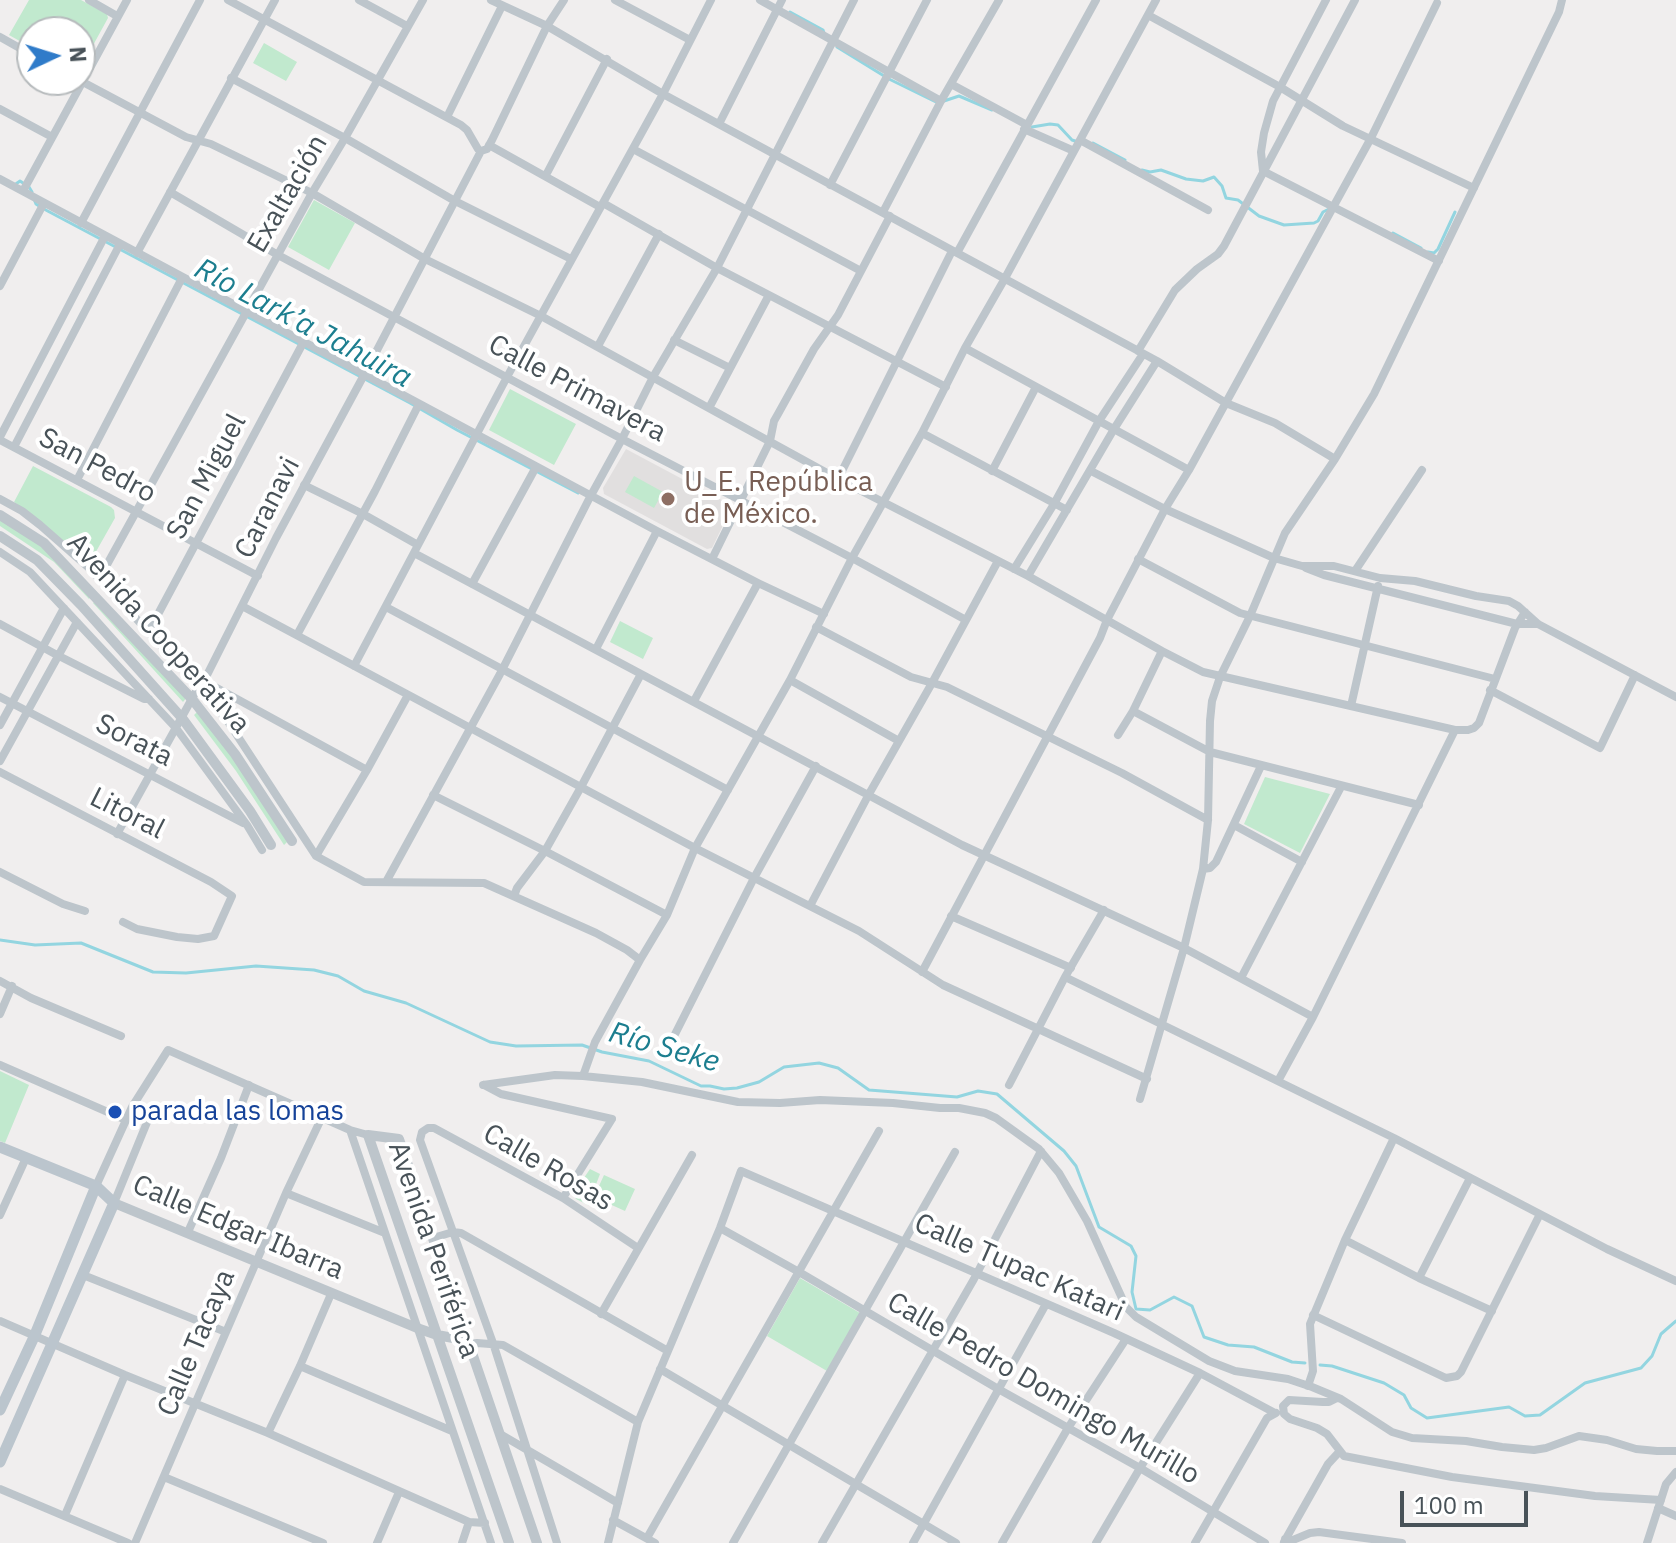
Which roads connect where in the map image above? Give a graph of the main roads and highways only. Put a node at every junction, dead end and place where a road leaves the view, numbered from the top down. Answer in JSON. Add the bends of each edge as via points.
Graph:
{"nodes":[{"id":1,"x":0,"y":1147,"type":"edge"},
{"id":2,"x":96,"y":1186,"type":"junction"},
{"id":3,"x":1,"y":1405,"type":"edge"},
{"id":4,"x":0,"y":1462,"type":"edge"}],
"edges":[{"from":1,"to":2,"type":"main road","name":"Calle Edgar Ibarra"},
{"from":2,"to":3,"type":"main road"},
{"from":2,"to":4,"type":"main road","name":"Calle Edgar Ibarra","via":[[114,1203]]}]}
